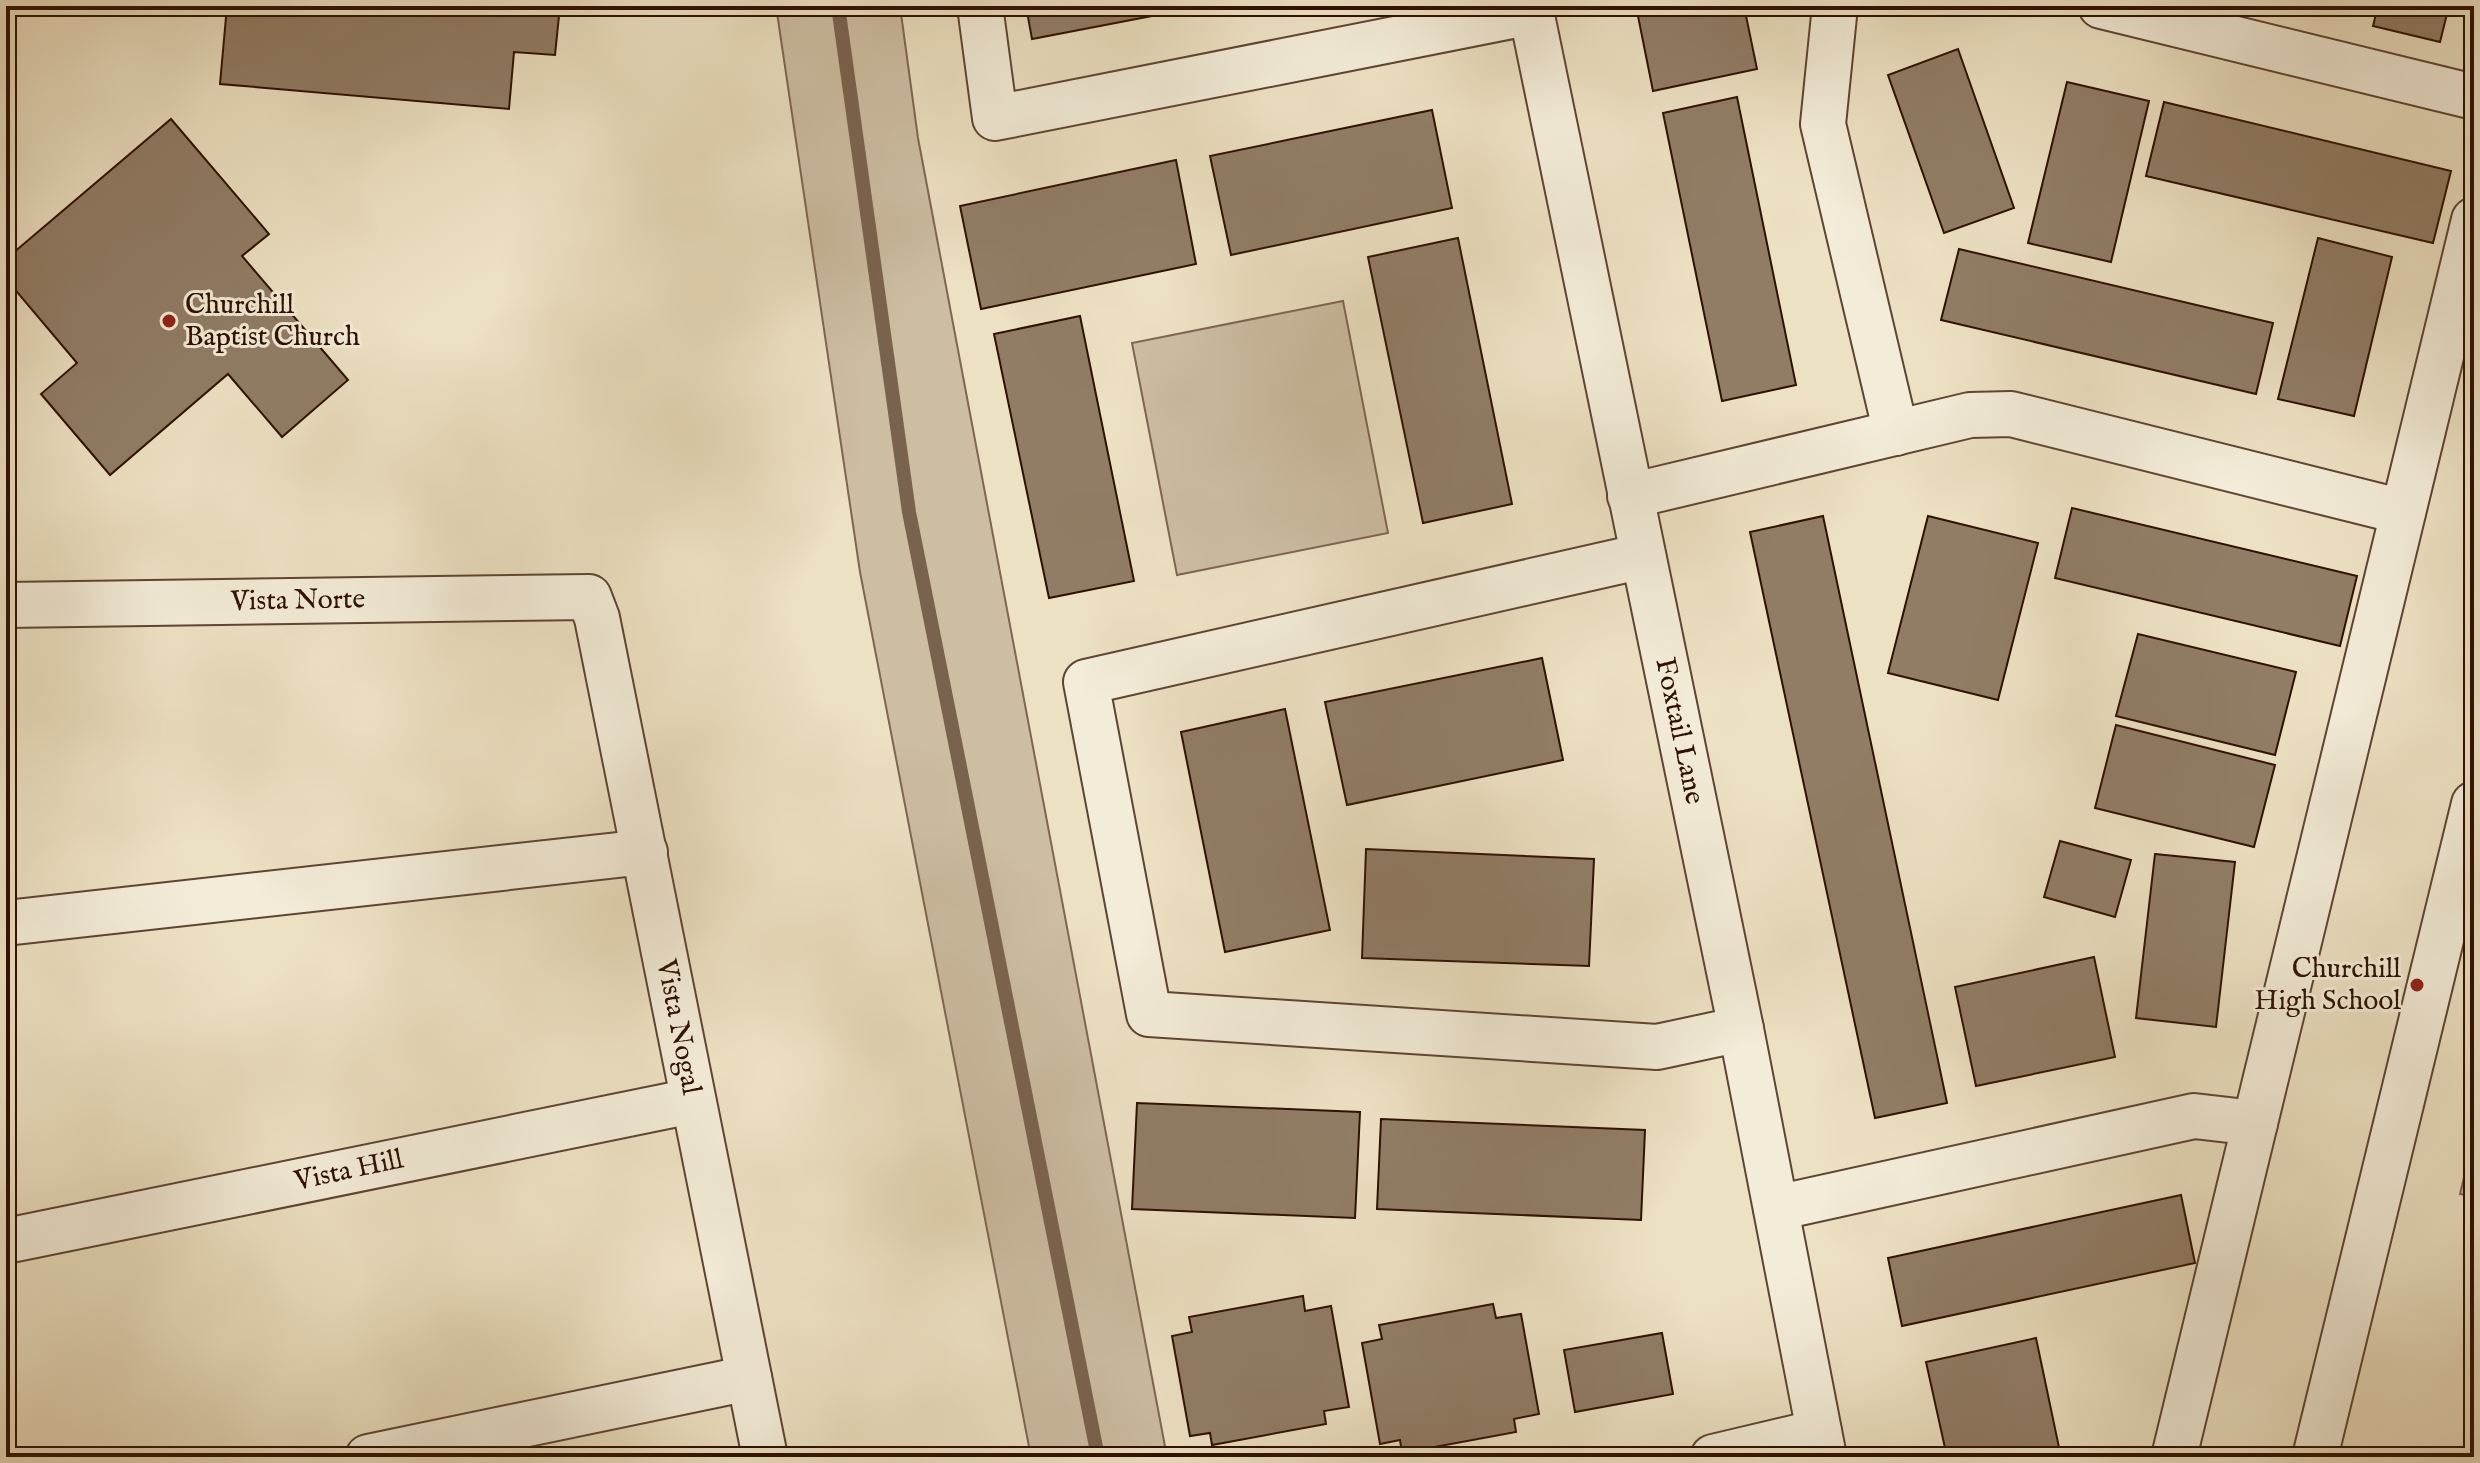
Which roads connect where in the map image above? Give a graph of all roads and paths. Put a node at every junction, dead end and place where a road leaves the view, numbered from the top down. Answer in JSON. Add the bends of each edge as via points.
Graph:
{"nodes":[{"id":1,"x":980,"y":6,"type":"edge"},
{"id":2,"x":1835,"y":6,"type":"edge"},
{"id":3,"x":2101,"y":6,"type":"edge"},
{"id":4,"x":1531,"y":9,"type":"edge"},
{"id":5,"x":2474,"y":97,"type":"edge"},
{"id":6,"x":2474,"y":220,"type":"edge"},
{"id":7,"x":1896,"y":433,"type":"junction"},
{"id":8,"x":1630,"y":496,"type":"junction"},
{"id":9,"x":2403,"y":512,"type":"junction"},
{"id":10,"x":1643,"y":556,"type":"junction"},
{"id":11,"x":589,"y":597,"type":"joint"},
{"id":12,"x":6,"y":605,"type":"edge"},
{"id":13,"x":2474,"y":804,"type":"edge"},
{"id":14,"x":645,"y":852,"type":"junction"},
{"id":15,"x":6,"y":923,"type":"edge"},
{"id":16,"x":1741,"y":1029,"type":"junction"},
{"id":17,"x":692,"y":1101,"type":"junction"},
{"id":18,"x":2255,"y":1123,"type":"junction"},
{"id":19,"x":1776,"y":1208,"type":"junction"},
{"id":20,"x":6,"y":1241,"type":"edge"},
{"id":21,"x":749,"y":1378,"type":"junction"},
{"id":22,"x":1822,"y":1445,"type":"edge"},
{"id":23,"x":368,"y":1457,"type":"edge"},
{"id":24,"x":765,"y":1457,"type":"edge"},
{"id":25,"x":1713,"y":1457,"type":"edge"},
{"id":26,"x":2174,"y":1457,"type":"edge"},
{"id":27,"x":2315,"y":1457,"type":"edge"}],
"edges":[{"from":1,"to":4,"type":"street","via":[[995,118]]},
{"from":2,"to":7,"type":"street","via":[[1823,124]]},
{"from":3,"to":5,"type":"street"},
{"from":4,"to":8,"type":"street","name":"Foxtail Lane"},
{"from":6,"to":9,"type":"street"},
{"from":7,"to":8,"type":"street"},
{"from":7,"to":9,"type":"street","via":[[1970,415],[2011,414]]},
{"from":8,"to":10,"type":"street","name":"Foxtail Lane"},
{"from":9,"to":18,"type":"street"},
{"from":10,"to":16,"type":"street","name":"Foxtail Lane"},
{"from":10,"to":16,"type":"street","via":[[1086,682],[1149,1014],[1657,1047]]},
{"from":11,"to":12,"type":"street","name":"Vista Norte"},
{"from":11,"to":14,"type":"street","name":"Vista Nogal"},
{"from":13,"to":27,"type":"street"},
{"from":14,"to":15,"type":"street"},
{"from":14,"to":17,"type":"street","name":"Vista Nogal"},
{"from":16,"to":19,"type":"street","name":"Foxtail Lane"},
{"from":17,"to":20,"type":"street","name":"Vista Hill"},
{"from":17,"to":21,"type":"street","name":"Vista Nogal"},
{"from":18,"to":19,"type":"street","via":[[2194,1116]]},
{"from":18,"to":26,"type":"street"},
{"from":19,"to":22,"type":"street","name":"Foxtail Lane"},
{"from":21,"to":23,"type":"street"},
{"from":21,"to":24,"type":"street","name":"Vista Nogal"},
{"from":22,"to":25,"type":"street"}]}
